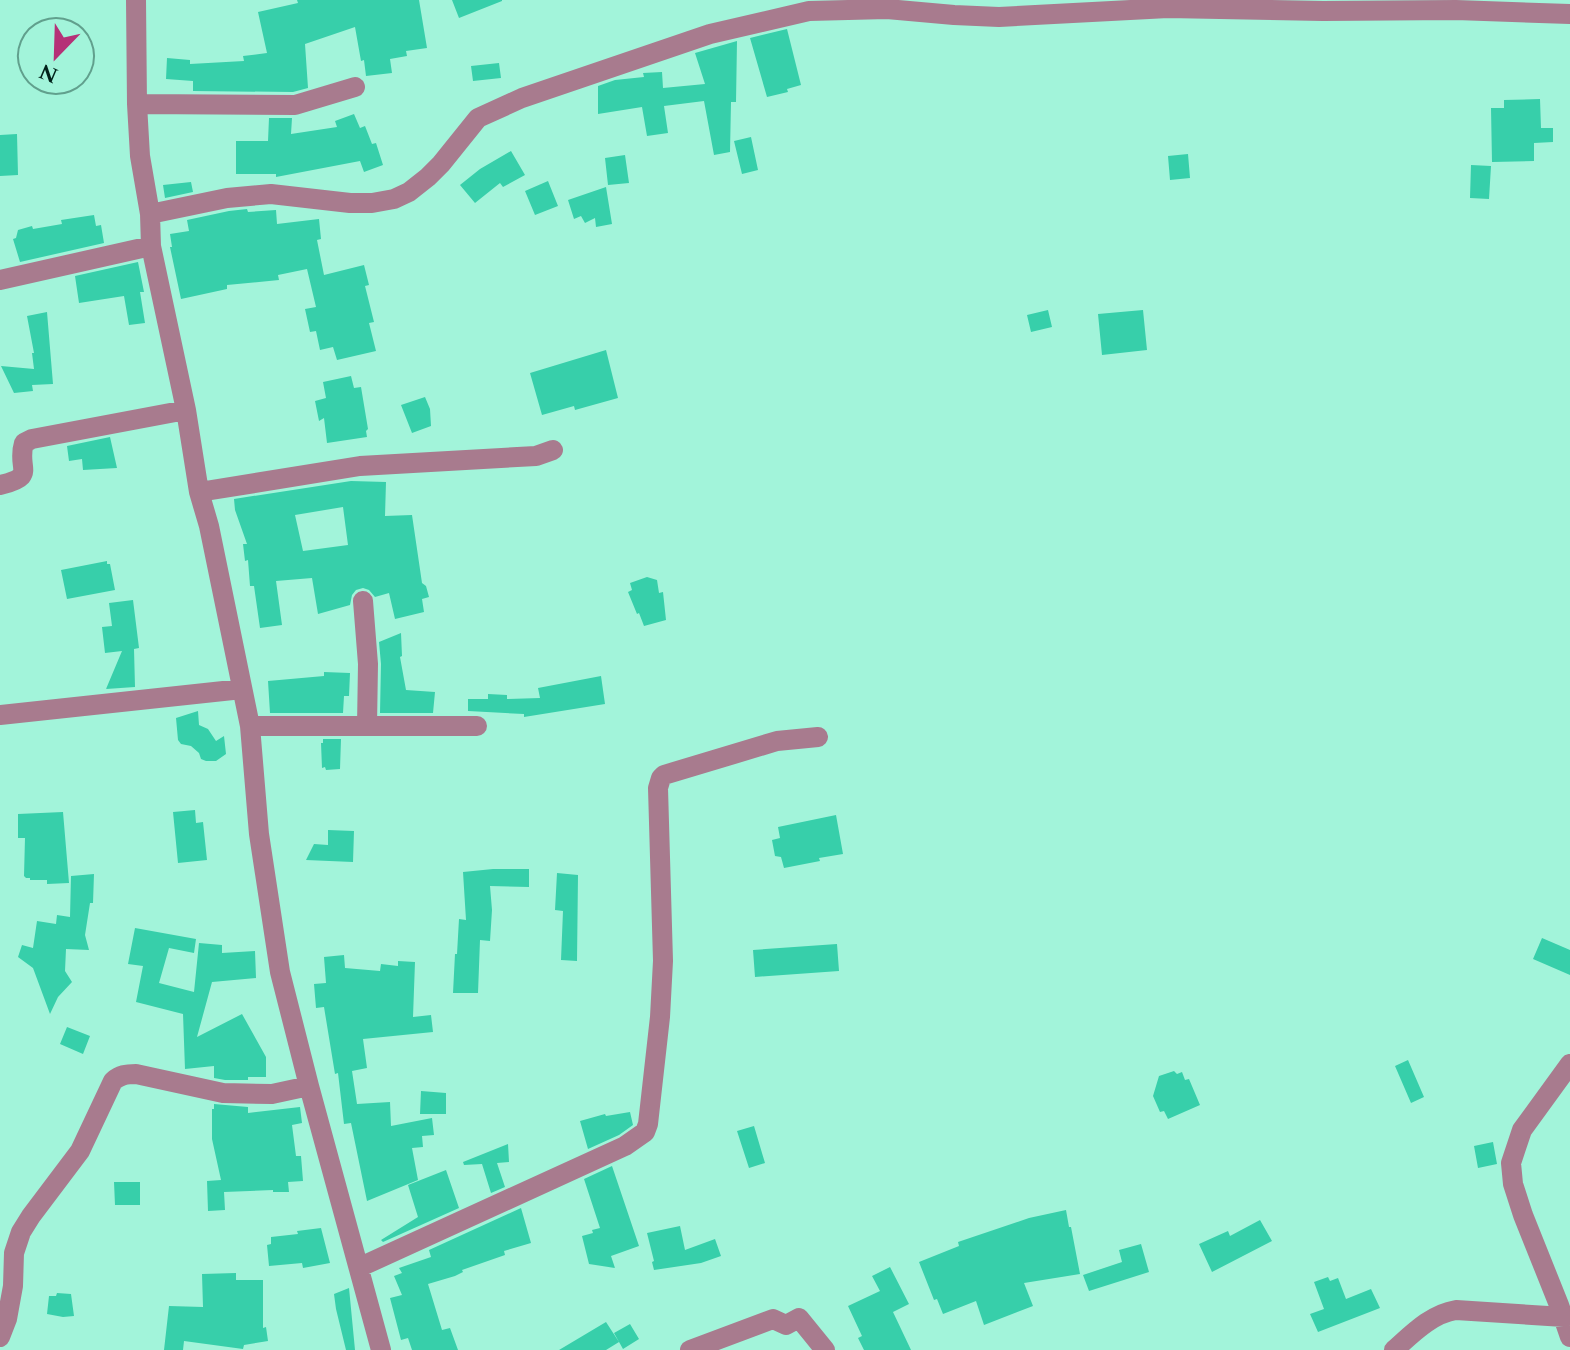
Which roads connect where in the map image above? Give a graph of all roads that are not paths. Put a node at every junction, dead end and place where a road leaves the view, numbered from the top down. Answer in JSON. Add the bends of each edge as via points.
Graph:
{"nodes":[{"id":1,"x":136,"y":0,"type":"edge"},
{"id":2,"x":1570,"y":14,"type":"edge"},
{"id":3,"x":355,"y":87,"type":"dead end"},
{"id":4,"x":137,"y":104,"type":"junction"},
{"id":5,"x":150,"y":214,"type":"junction"},
{"id":6,"x":151,"y":246,"type":"junction"},
{"id":7,"x":0,"y":280,"type":"edge"},
{"id":8,"x":186,"y":410,"type":"junction"},
{"id":9,"x":553,"y":450,"type":"dead end"},
{"id":10,"x":0,"y":485,"type":"edge"},
{"id":11,"x":199,"y":492,"type":"junction"},
{"id":12,"x":363,"y":601,"type":"dead end"},
{"id":13,"x":242,"y":689,"type":"junction"},
{"id":14,"x":0,"y":715,"type":"edge"},
{"id":15,"x":250,"y":726,"type":"junction"},
{"id":16,"x":367,"y":726,"type":"junction"},
{"id":17,"x":477,"y":726,"type":"dead end"},
{"id":18,"x":818,"y":737,"type":"dead end"},
{"id":19,"x":1570,"y":1064,"type":"edge"},
{"id":20,"x":309,"y":1086,"type":"junction"},
{"id":21,"x":360,"y":1267,"type":"junction"},
{"id":22,"x":1566,"y":1316,"type":"edge"},
{"id":23,"x":0,"y":1337,"type":"edge"},
{"id":24,"x":381,"y":1350,"type":"edge"},
{"id":25,"x":690,"y":1350,"type":"edge"},
{"id":26,"x":825,"y":1350,"type":"edge"},
{"id":27,"x":1394,"y":1350,"type":"edge"}],
"edges":[{"from":1,"to":4,"type":"street"},
{"from":2,"to":5,"type":"street","via":[[1168,8],[999,17],[887,9],[809,11],[710,34],[522,98],[478,118],[428,177],[394,199],[350,203],[271,194]]},
{"from":3,"to":4,"type":"street","via":[[295,105]]},
{"from":4,"to":5,"type":"street"},
{"from":5,"to":6,"type":"street"},
{"from":6,"to":7,"type":"street"},
{"from":6,"to":8,"type":"street"},
{"from":8,"to":10,"type":"street","via":[[32,439],[22,449],[22,477]]},
{"from":8,"to":11,"type":"street"},
{"from":9,"to":11,"type":"street","via":[[536,456],[360,466]]},
{"from":11,"to":13,"type":"street"},
{"from":12,"to":16,"type":"street"},
{"from":13,"to":14,"type":"street"},
{"from":13,"to":15,"type":"street"},
{"from":15,"to":16,"type":"street"},
{"from":15,"to":20,"type":"street","via":[[259,834],[280,972]]},
{"from":16,"to":17,"type":"street"},
{"from":18,"to":21,"type":"street","via":[[777,741],[664,775],[659,782],[663,961],[645,1132],[625,1146]]},
{"from":19,"to":22,"type":"street","via":[[1522,1130],[1511,1163],[1523,1215]]},
{"from":20,"to":21,"type":"street"},
{"from":20,"to":23,"type":"street","via":[[238,1094],[136,1074],[113,1081],[80,1151],[21,1232]]},
{"from":21,"to":24,"type":"street"},
{"from":22,"to":27,"type":"street","via":[[1446,1311]]},
{"from":25,"to":26,"type":"street","via":[[773,1319],[786,1325],[799,1318]]}]}
